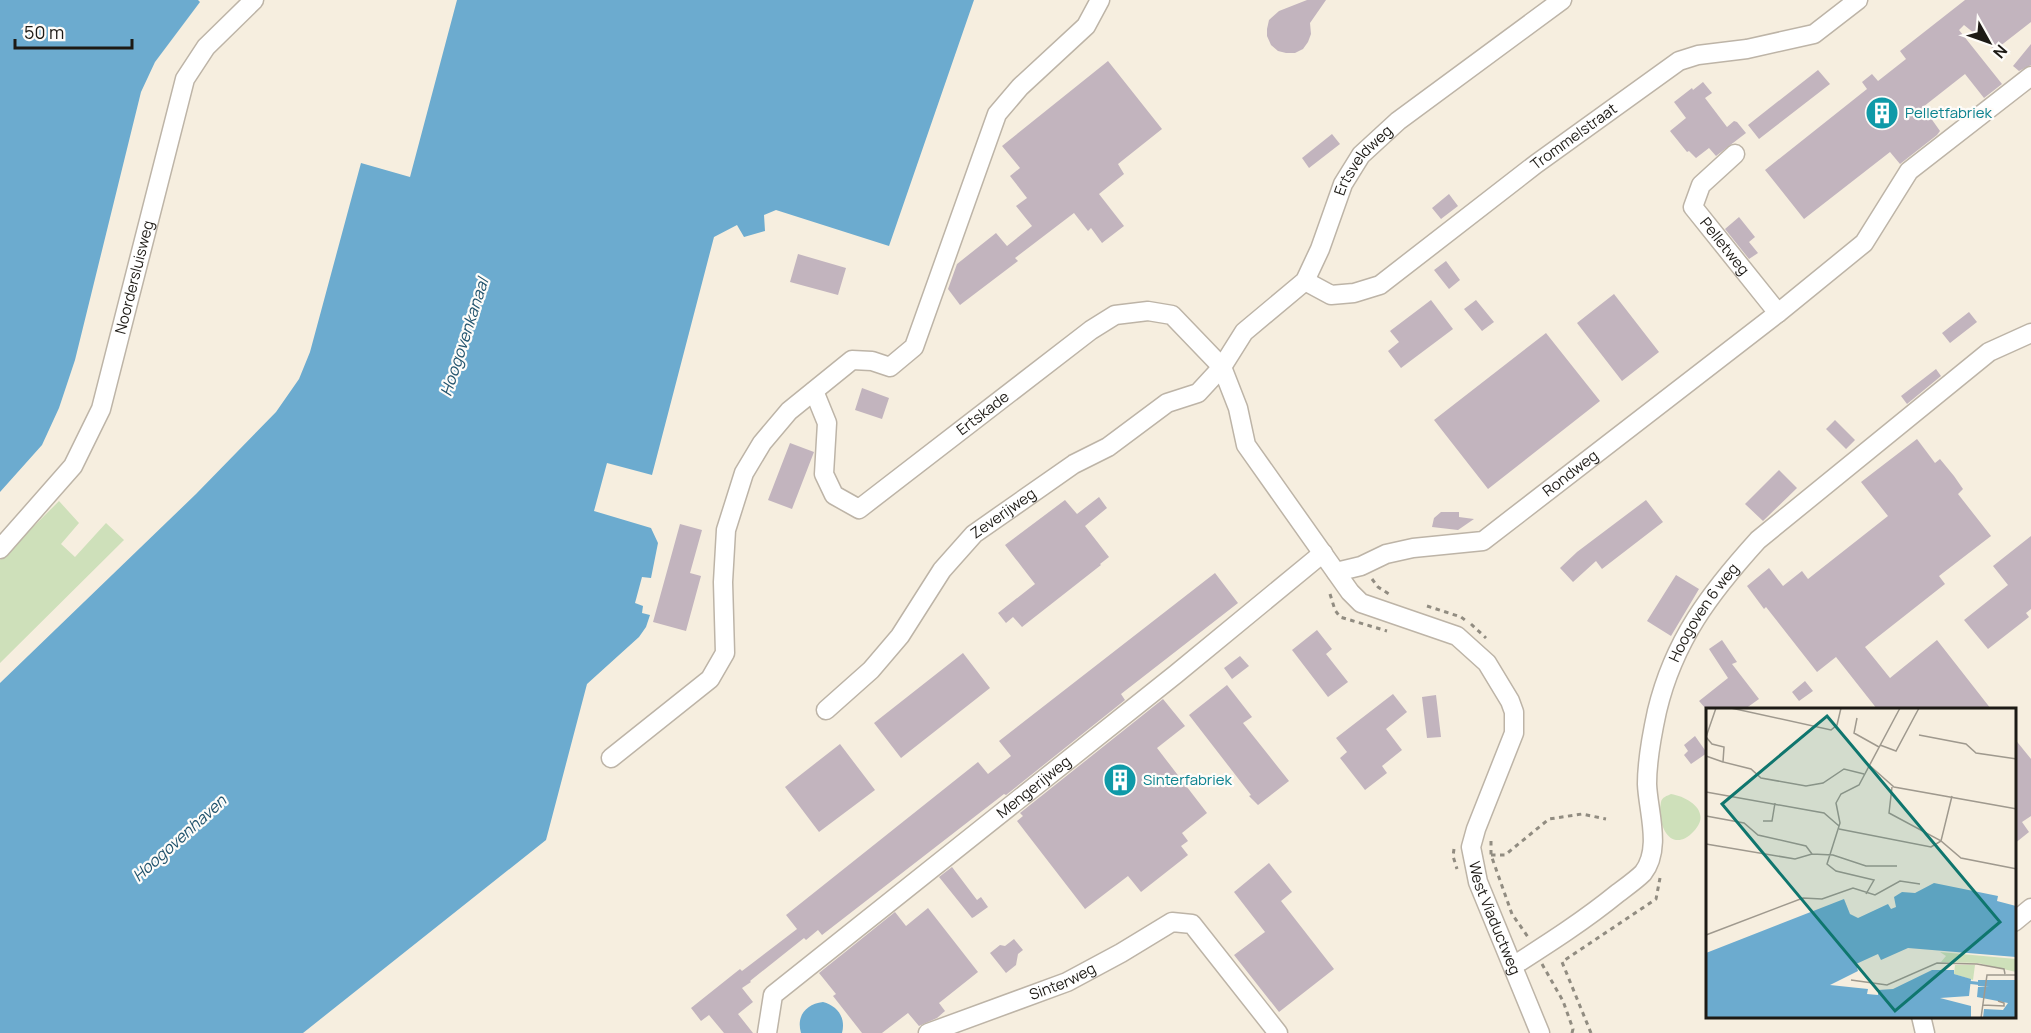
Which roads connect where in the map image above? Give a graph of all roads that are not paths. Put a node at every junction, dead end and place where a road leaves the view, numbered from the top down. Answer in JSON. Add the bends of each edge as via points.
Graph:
{"nodes":[{"id":1,"x":254,"y":0,"type":"edge"},
{"id":2,"x":1100,"y":0,"type":"edge"},
{"id":3,"x":1562,"y":0,"type":"edge"},
{"id":4,"x":1857,"y":0,"type":"edge"},
{"id":5,"x":2031,"y":76,"type":"edge"},
{"id":6,"x":1736,"y":154,"type":"dead end"},
{"id":7,"x":1305,"y":281,"type":"junction"},
{"id":8,"x":1778,"y":313,"type":"junction"},
{"id":9,"x":2031,"y":333,"type":"edge"},
{"id":10,"x":1222,"y":367,"type":"junction"},
{"id":11,"x":814,"y":391,"type":"junction"},
{"id":12,"x":0,"y":549,"type":"edge"},
{"id":13,"x":1323,"y":554,"type":"junction"},
{"id":14,"x":1336,"y":572,"type":"junction"},
{"id":15,"x":826,"y":710,"type":"dead end"},
{"id":16,"x":611,"y":758,"type":"dead end"},
{"id":17,"x":2031,"y":908,"type":"edge"},
{"id":18,"x":2016,"y":920,"type":"edge"},
{"id":19,"x":1513,"y":966,"type":"junction"},
{"id":20,"x":1921,"y":1018,"type":"edge"},
{"id":21,"x":767,"y":1033,"type":"edge"},
{"id":22,"x":928,"y":1033,"type":"edge"},
{"id":23,"x":1278,"y":1033,"type":"edge"},
{"id":24,"x":1540,"y":1033,"type":"edge"},
{"id":25,"x":1924,"y":1033,"type":"edge"}],
"edges":[{"from":1,"to":12,"type":"street","name":"Noordersluisweg","via":[[206,47],[185,79],[101,409],[73,466]]},
{"from":2,"to":11,"type":"street","via":[[1086,26],[1020,87],[998,114],[914,347],[890,367],[852,360]]},
{"from":3,"to":7,"type":"street","name":"Ertsveldweg","via":[[1398,121],[1361,155],[1343,184]]},
{"from":4,"to":7,"type":"street","name":"Trommelstraat","via":[[1814,34],[1679,61],[1536,164],[1380,285],[1331,295]]},
{"from":5,"to":8,"type":"street","name":"Rondweg","via":[[1910,171],[1864,243]]},
{"from":6,"to":8,"type":"street","name":"Pelletweg","via":[[1701,185],[1693,207]]},
{"from":7,"to":10,"type":"street","name":"Ertsveldweg","via":[[1244,332]]},
{"from":8,"to":14,"type":"street","name":"Rondweg","via":[[1483,541],[1413,548]]},
{"from":9,"to":19,"type":"street","name":"Hoogoven 6 weg","via":[[1989,352],[1758,540],[1728,572],[1674,657],[1665,684],[1652,738],[1647,782],[1653,851],[1644,872],[1585,920]]},
{"from":10,"to":11,"type":"street","name":"Ertskade","via":[[1172,315],[1148,311],[1115,315],[859,509],[834,495],[824,474],[827,423]]},
{"from":10,"to":13,"type":"street","via":[[1238,408],[1246,446]]},
{"from":10,"to":15,"type":"street","name":"Zeverijweg","via":[[1198,393],[1167,403],[1108,447],[1074,464],[974,534],[942,570],[900,636],[871,670]]},
{"from":11,"to":16,"type":"street","via":[[789,411],[762,443],[744,473],[726,530],[724,653],[710,679]]},
{"from":13,"to":14,"type":"street"},
{"from":13,"to":21,"type":"street","name":"Mengerijweg","via":[[773,995]]},
{"from":14,"to":19,"type":"street","name":"West Viaductweg","via":[[1361,603],[1457,636],[1487,663],[1510,700],[1514,733],[1471,847],[1478,882]]},
{"from":17,"to":18,"type":"street"},
{"from":19,"to":24,"type":"street","name":"West Viaductweg"},
{"from":20,"to":25,"type":"street"},
{"from":22,"to":23,"type":"street","name":"Sinterweg","via":[[1067,982],[1172,922],[1192,924]]}]}
